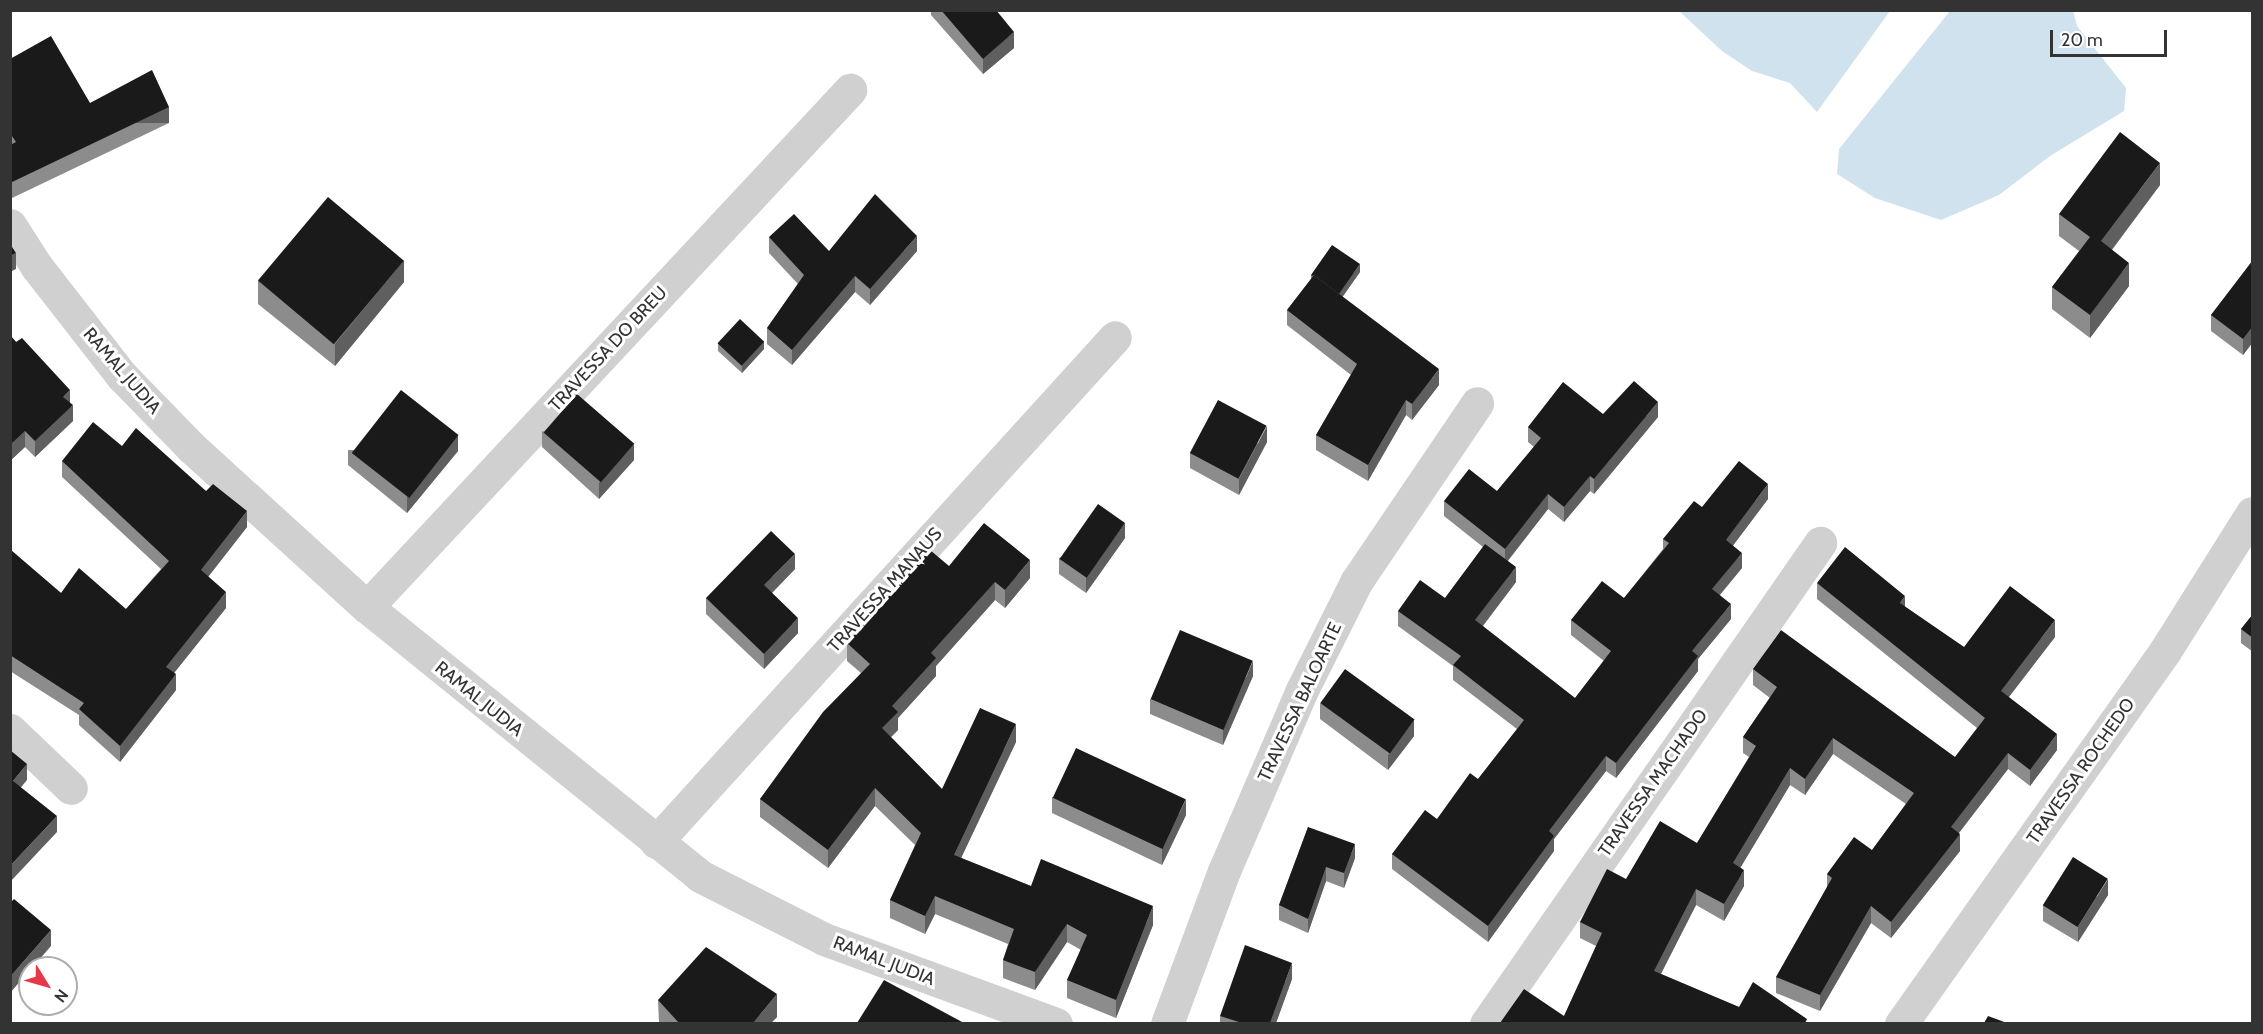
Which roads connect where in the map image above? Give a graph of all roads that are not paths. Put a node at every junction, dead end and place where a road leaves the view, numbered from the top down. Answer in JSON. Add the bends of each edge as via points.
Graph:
{"nodes":[{"id":1,"x":850,"y":90,"type":"dead end"},
{"id":2,"x":10,"y":225,"type":"edge"},
{"id":3,"x":1115,"y":337,"type":"dead end"},
{"id":4,"x":1477,"y":403,"type":"dead end"},
{"id":5,"x":2253,"y":513,"type":"edge"},
{"id":6,"x":1820,"y":543,"type":"dead end"},
{"id":7,"x":367,"y":607,"type":"junction"},
{"id":8,"x":10,"y":730,"type":"edge"},
{"id":9,"x":71,"y":788,"type":"dead end"},
{"id":10,"x":656,"y":842,"type":"junction"},
{"id":11,"x":1056,"y":1023,"type":"edge"},
{"id":12,"x":1167,"y":1023,"type":"edge"},
{"id":13,"x":1486,"y":1023,"type":"edge"},
{"id":14,"x":1901,"y":1023,"type":"edge"}],
"edges":[{"from":1,"to":7,"type":"street","name":"TRAVESSA DO BREU"},
{"from":2,"to":7,"type":"street","name":"RAMAL JUDIA","via":[[37,267],[122,376],[190,447]]},
{"from":3,"to":10,"type":"street","name":"TRAVESSA MANAUS"},
{"from":4,"to":12,"type":"street","name":"TRAVESSA BALOARTE","via":[[1356,582],[1302,690],[1224,871]]},
{"from":5,"to":14,"type":"street","name":"TRAVESSA ROCHEDO","via":[[2165,651]]},
{"from":6,"to":13,"type":"street","name":"TRAVESSA MACHADO"},
{"from":7,"to":10,"type":"street","name":"RAMAL JUDIA"},
{"from":8,"to":9,"type":"street"},
{"from":10,"to":11,"type":"street","name":"RAMAL JUDIA","via":[[700,876],[824,939]]}]}
